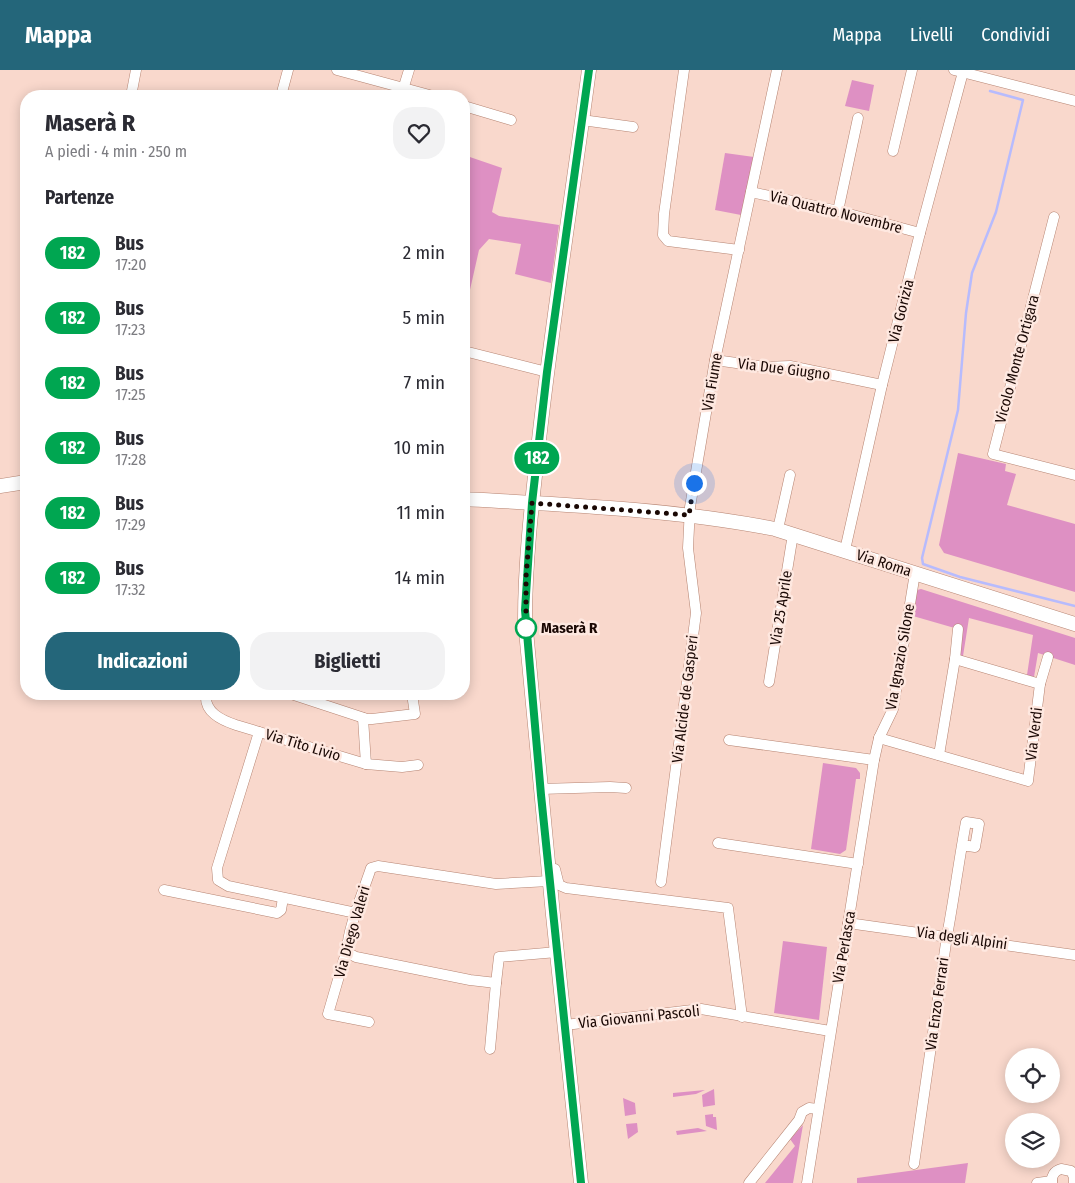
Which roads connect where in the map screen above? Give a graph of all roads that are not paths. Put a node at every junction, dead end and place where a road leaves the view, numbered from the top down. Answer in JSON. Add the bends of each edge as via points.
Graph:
{"nodes":[{"id":1,"x":136,"y":70,"type":"edge"},
{"id":2,"x":288,"y":70,"type":"edge"},
{"id":3,"x":337,"y":70,"type":"edge"},
{"id":4,"x":409,"y":70,"type":"edge"},
{"id":5,"x":589,"y":70,"type":"edge"},
{"id":6,"x":684,"y":70,"type":"edge"},
{"id":7,"x":777,"y":70,"type":"edge"},
{"id":8,"x":912,"y":70,"type":"edge"},
{"id":9,"x":958,"y":71,"type":"edge"},
{"id":10,"x":131,"y":90,"type":"edge"},
{"id":11,"x":283,"y":90,"type":"edge"},
{"id":12,"x":397,"y":90,"type":"edge"},
{"id":13,"x":404,"y":90,"type":"edge"},
{"id":14,"x":1075,"y":101,"type":"edge"},
{"id":15,"x":470,"y":108,"type":"edge"},
{"id":16,"x":858,"y":118,"type":"dead end"},
{"id":17,"x":511,"y":120,"type":"dead end"},
{"id":18,"x":582,"y":120,"type":"junction"},
{"id":19,"x":633,"y":127,"type":"dead end"},
{"id":20,"x":893,"y":151,"type":"dead end"},
{"id":21,"x":751,"y":192,"type":"junction"},
{"id":22,"x":838,"y":211,"type":"junction"},
{"id":23,"x":1054,"y":217,"type":"dead end"},
{"id":24,"x":920,"y":233,"type":"junction"},
{"id":25,"x":739,"y":250,"type":"junction"},
{"id":26,"x":470,"y":353,"type":"edge"},
{"id":27,"x":715,"y":360,"type":"junction"},
{"id":28,"x":547,"y":372,"type":"junction"},
{"id":29,"x":882,"y":384,"type":"junction"},
{"id":30,"x":790,"y":475,"type":"dead end"},
{"id":31,"x":1075,"y":475,"type":"edge"},
{"id":32,"x":20,"y":483,"type":"edge"},
{"id":33,"x":0,"y":486,"type":"edge"},
{"id":34,"x":470,"y":499,"type":"edge"},
{"id":35,"x":532,"y":503,"type":"junction"},
{"id":36,"x":689,"y":515,"type":"junction"},
{"id":37,"x":778,"y":530,"type":"junction"},
{"id":38,"x":793,"y":534,"type":"junction"},
{"id":39,"x":845,"y":550,"type":"junction"},
{"id":40,"x":915,"y":573,"type":"junction"},
{"id":41,"x":1075,"y":624,"type":"edge"},
{"id":42,"x":958,"y":629,"type":"dead end"},
{"id":43,"x":1048,"y":657,"type":"dead end"},
{"id":44,"x":955,"y":659,"type":"junction"},
{"id":45,"x":769,"y":682,"type":"dead end"},
{"id":46,"x":1040,"y":684,"type":"junction"},
{"id":47,"x":206,"y":700,"type":"edge"},
{"id":48,"x":309,"y":700,"type":"edge"},
{"id":49,"x":413,"y":700,"type":"edge"},
{"id":50,"x":364,"y":718,"type":"junction"},
{"id":51,"x":259,"y":732,"type":"junction"},
{"id":52,"x":879,"y":738,"type":"junction"},
{"id":53,"x":729,"y":740,"type":"dead end"},
{"id":54,"x":939,"y":755,"type":"junction"},
{"id":55,"x":874,"y":760,"type":"junction"},
{"id":56,"x":366,"y":764,"type":"junction"},
{"id":57,"x":418,"y":765,"type":"dead end"},
{"id":58,"x":626,"y":788,"type":"dead end"},
{"id":59,"x":540,"y":789,"type":"junction"},
{"id":60,"x":718,"y":843,"type":"dead end"},
{"id":61,"x":962,"y":845,"type":"dead end"},
{"id":62,"x":547,"y":854,"type":"junction"},
{"id":63,"x":858,"y":864,"type":"junction"},
{"id":64,"x":550,"y":881,"type":"junction"},
{"id":65,"x":661,"y":882,"type":"dead end"},
{"id":66,"x":164,"y":890,"type":"dead end"},
{"id":67,"x":283,"y":898,"type":"junction"},
{"id":68,"x":356,"y":913,"type":"junction"},
{"id":69,"x":848,"y":922,"type":"junction"},
{"id":70,"x":947,"y":936,"type":"junction"},
{"id":71,"x":557,"y":952,"type":"junction"},
{"id":72,"x":348,"y":953,"type":"junction"},
{"id":73,"x":1075,"y":956,"type":"edge"},
{"id":74,"x":496,"y":983,"type":"junction"},
{"id":75,"x":742,"y":1017,"type":"junction"},
{"id":76,"x":368,"y":1022,"type":"dead end"},
{"id":77,"x":565,"y":1025,"type":"junction"},
{"id":78,"x":830,"y":1031,"type":"junction"},
{"id":79,"x":490,"y":1049,"type":"dead end"},
{"id":80,"x":818,"y":1114,"type":"junction"},
{"id":81,"x":914,"y":1164,"type":"dead end"},
{"id":82,"x":1073,"y":1170,"type":"edge"},
{"id":83,"x":1052,"y":1182,"type":"edge"},
{"id":84,"x":581,"y":1183,"type":"edge"},
{"id":85,"x":748,"y":1183,"type":"edge"},
{"id":86,"x":807,"y":1183,"type":"edge"},
{"id":87,"x":1037,"y":1183,"type":"edge"},
{"id":88,"x":1074,"y":1183,"type":"edge"}],
"edges":[{"from":1,"to":10,"type":"street"},
{"from":2,"to":11,"type":"street"},
{"from":3,"to":12,"type":"street"},
{"from":4,"to":13,"type":"street"},
{"from":5,"to":18,"type":"main road"},
{"from":6,"to":25,"type":"street","via":[[663,235],[668,241]]},
{"from":7,"to":21,"type":"street","name":"Via Fiume"},
{"from":8,"to":20,"type":"street"},
{"from":9,"to":14,"type":"street"},
{"from":9,"to":24,"type":"street","name":"Via Gorizia"},
{"from":15,"to":17,"type":"street"},
{"from":16,"to":22,"type":"street"},
{"from":18,"to":19,"type":"street"},
{"from":18,"to":28,"type":"main road"},
{"from":21,"to":22,"type":"street","name":"Via Quattro Novembre"},
{"from":21,"to":25,"type":"street","name":"Via Fiume"},
{"from":22,"to":24,"type":"street","name":"Via Quattro Novembre"},
{"from":23,"to":31,"type":"street","name":"Vicolo Monte Ortigara","via":[[993,454]]},
{"from":24,"to":29,"type":"street","name":"Via Gorizia"},
{"from":25,"to":27,"type":"street","name":"Via Fiume"},
{"from":26,"to":28,"type":"street"},
{"from":27,"to":29,"type":"street","name":"Via Due Giugno","via":[[766,367],[790,366]]},
{"from":27,"to":36,"type":"street","name":"Via Fiume"},
{"from":28,"to":35,"type":"main road"},
{"from":29,"to":39,"type":"street","name":"Via Gorizia"},
{"from":30,"to":37,"type":"street"},
{"from":32,"to":33,"type":"main road"},
{"from":34,"to":35,"type":"main road","name":"Via Roma"},
{"from":35,"to":36,"type":"main road","name":"Via Roma"},
{"from":35,"to":59,"type":"main road","via":[[525,620]]},
{"from":36,"to":37,"type":"main road","name":"Via Roma"},
{"from":36,"to":65,"type":"street","name":"Via Alcide de Gasperi","via":[[688,548],[696,613]]},
{"from":37,"to":38,"type":"main road","name":"Via Roma"},
{"from":38,"to":39,"type":"main road","name":"Via Roma"},
{"from":38,"to":45,"type":"street","name":"Via 25 Aprile"},
{"from":39,"to":40,"type":"main road","name":"Via Roma"},
{"from":40,"to":41,"type":"main road","name":"Via Roma"},
{"from":40,"to":52,"type":"street","name":"Via Ignazio Silone","via":[[893,710]]},
{"from":42,"to":44,"type":"street"},
{"from":43,"to":46,"type":"street"},
{"from":44,"to":46,"type":"street"},
{"from":44,"to":54,"type":"street"},
{"from":46,"to":54,"type":"street","name":"Via Verdi","via":[[1028,781]]},
{"from":47,"to":51,"type":"street","name":"Via Tito Livio","via":[[211,712],[221,720]]},
{"from":48,"to":50,"type":"street"},
{"from":49,"to":50,"type":"street","via":[[414,714]]},
{"from":50,"to":56,"type":"street"},
{"from":51,"to":56,"type":"street","name":"Via Tito Livio"},
{"from":51,"to":67,"type":"street","via":[[217,873],[218,880],[228,886]]},
{"from":52,"to":54,"type":"street","name":"Via Verdi"},
{"from":52,"to":55,"type":"street","name":"Via Perlasca"},
{"from":53,"to":55,"type":"street"},
{"from":55,"to":63,"type":"street","name":"Via Perlasca"},
{"from":56,"to":57,"type":"street","name":"Via Tito Livio"},
{"from":58,"to":59,"type":"street"},
{"from":59,"to":62,"type":"main road"},
{"from":60,"to":63,"type":"street"},
{"from":61,"to":70,"type":"street","name":"Via Enzo Ferrari"},
{"from":62,"to":64,"type":"main road"},
{"from":62,"to":75,"type":"street","via":[[554,861],[556,881],[562,887],[728,908]]},
{"from":63,"to":69,"type":"street","name":"Via Perlasca"},
{"from":64,"to":68,"type":"street","name":"Via Diego Valeri","via":[[496,884],[378,866],[371,868]]},
{"from":64,"to":71,"type":"main road"},
{"from":66,"to":67,"type":"street","via":[[275,913],[281,910]]},
{"from":67,"to":68,"type":"street"},
{"from":68,"to":72,"type":"street","name":"Via Diego Valeri"},
{"from":69,"to":70,"type":"street","name":"Via degli Alpini"},
{"from":69,"to":78,"type":"street","name":"Via Perlasca"},
{"from":70,"to":73,"type":"street","name":"Via degli Alpini"},
{"from":70,"to":81,"type":"street","name":"Via Enzo Ferrari"},
{"from":71,"to":74,"type":"street","via":[[499,957]]},
{"from":71,"to":77,"type":"main road"},
{"from":72,"to":74,"type":"street"},
{"from":72,"to":76,"type":"street","name":"Via Diego Valeri","via":[[328,1014]]},
{"from":74,"to":79,"type":"street"},
{"from":75,"to":77,"type":"street","name":"Via Giovanni Pascoli","via":[[701,1009]]},
{"from":75,"to":78,"type":"street"},
{"from":77,"to":84,"type":"main road"},
{"from":78,"to":80,"type":"street","name":"Via Perlasca"},
{"from":80,"to":85,"type":"street","via":[[809,1108],[802,1112]]},
{"from":80,"to":86,"type":"street","name":"Via Perlasca"},
{"from":82,"to":83,"type":"street","via":[[1058,1170]]},
{"from":82,"to":88,"type":"street"},
{"from":83,"to":87,"type":"street"}]}
